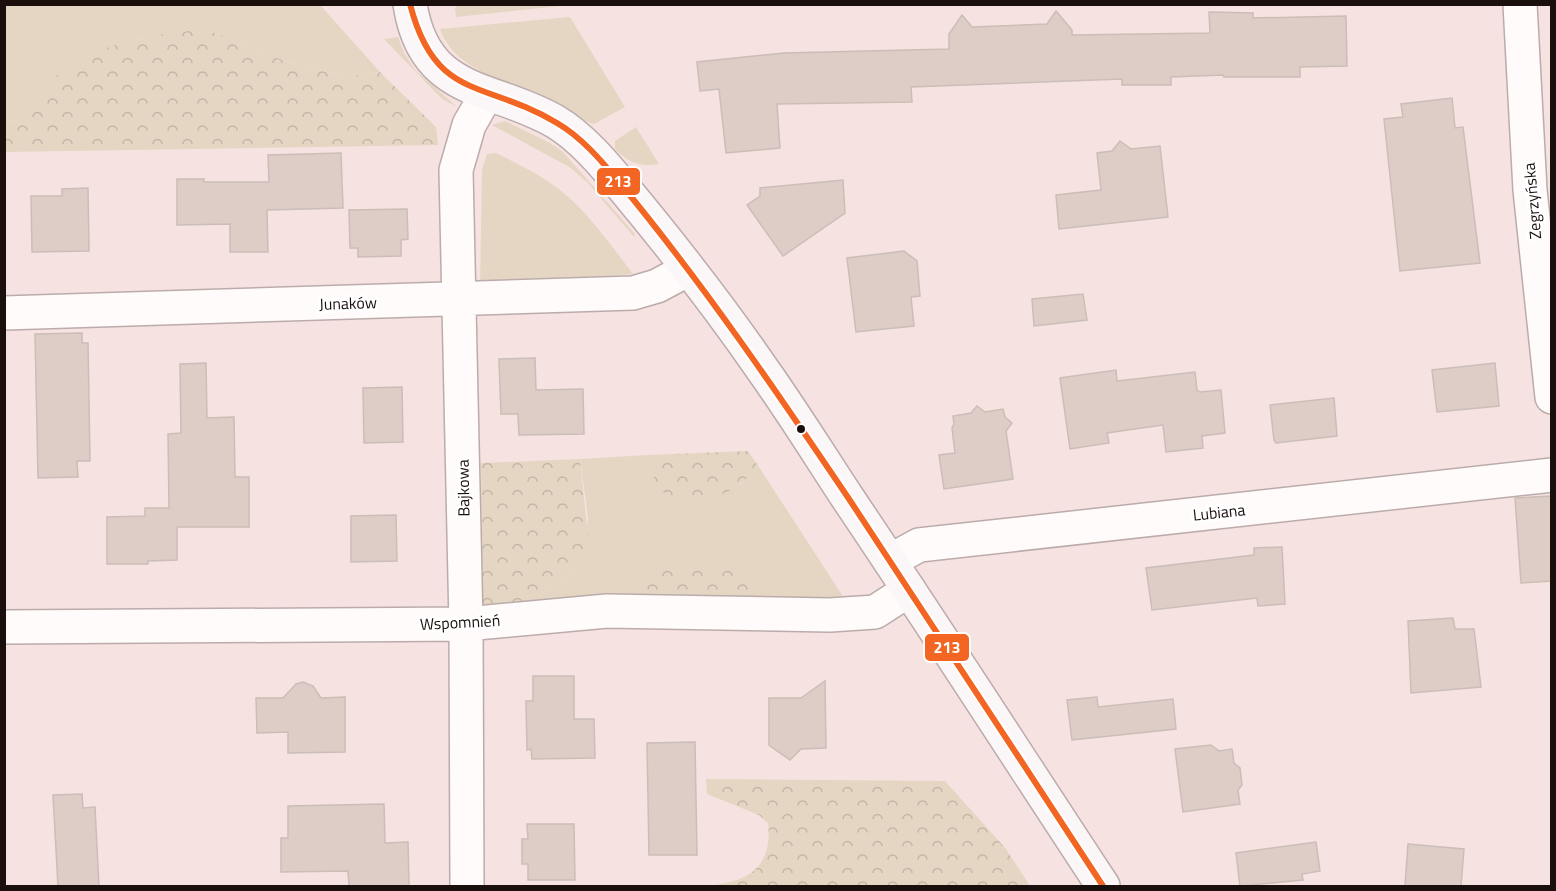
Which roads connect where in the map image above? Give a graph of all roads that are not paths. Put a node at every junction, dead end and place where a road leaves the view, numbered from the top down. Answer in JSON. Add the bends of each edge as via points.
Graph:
{"nodes":[{"id":1,"x":410,"y":4,"type":"edge"},
{"id":2,"x":1520,"y":4,"type":"edge"},
{"id":3,"x":486,"y":95,"type":"junction"},
{"id":4,"x":687,"y":270,"type":"junction"},
{"id":5,"x":459,"y":299,"type":"junction"},
{"id":6,"x":4,"y":313,"type":"edge"},
{"id":7,"x":1551,"y":398,"type":"edge"},
{"id":8,"x":1551,"y":476,"type":"edge"},
{"id":9,"x":890,"y":561,"type":"junction"},
{"id":10,"x":909,"y":590,"type":"junction"},
{"id":11,"x":466,"y":624,"type":"junction"},
{"id":12,"x":4,"y":627,"type":"edge"},
{"id":13,"x":467,"y":886,"type":"edge"},
{"id":14,"x":1102,"y":886,"type":"edge"}],
"edges":[{"from":1,"to":3,"type":"street","via":[[423,48],[436,65]]},
{"from":2,"to":7,"type":"street","name":"Zegrzyńska","via":[[1530,190]]},
{"from":3,"to":4,"type":"street","via":[[557,122],[622,186]]},
{"from":3,"to":5,"type":"street","name":"Bajkowa","via":[[470,126],[456,170]]},
{"from":4,"to":5,"type":"street","name":"Junaków","via":[[633,293]]},
{"from":4,"to":9,"type":"street","via":[[765,372]]},
{"from":5,"to":6,"type":"street","name":"Junaków"},
{"from":5,"to":11,"type":"street","name":"Bajkowa"},
{"from":8,"to":9,"type":"street","name":"Lubiana","via":[[919,545]]},
{"from":9,"to":10,"type":"street"},
{"from":10,"to":11,"type":"street","name":"Wspomnień","via":[[875,612],[830,615],[607,611]]},
{"from":10,"to":14,"type":"street"},
{"from":11,"to":12,"type":"street","name":"Wspomnień"},
{"from":11,"to":13,"type":"street","name":"Bajkowa"}]}
